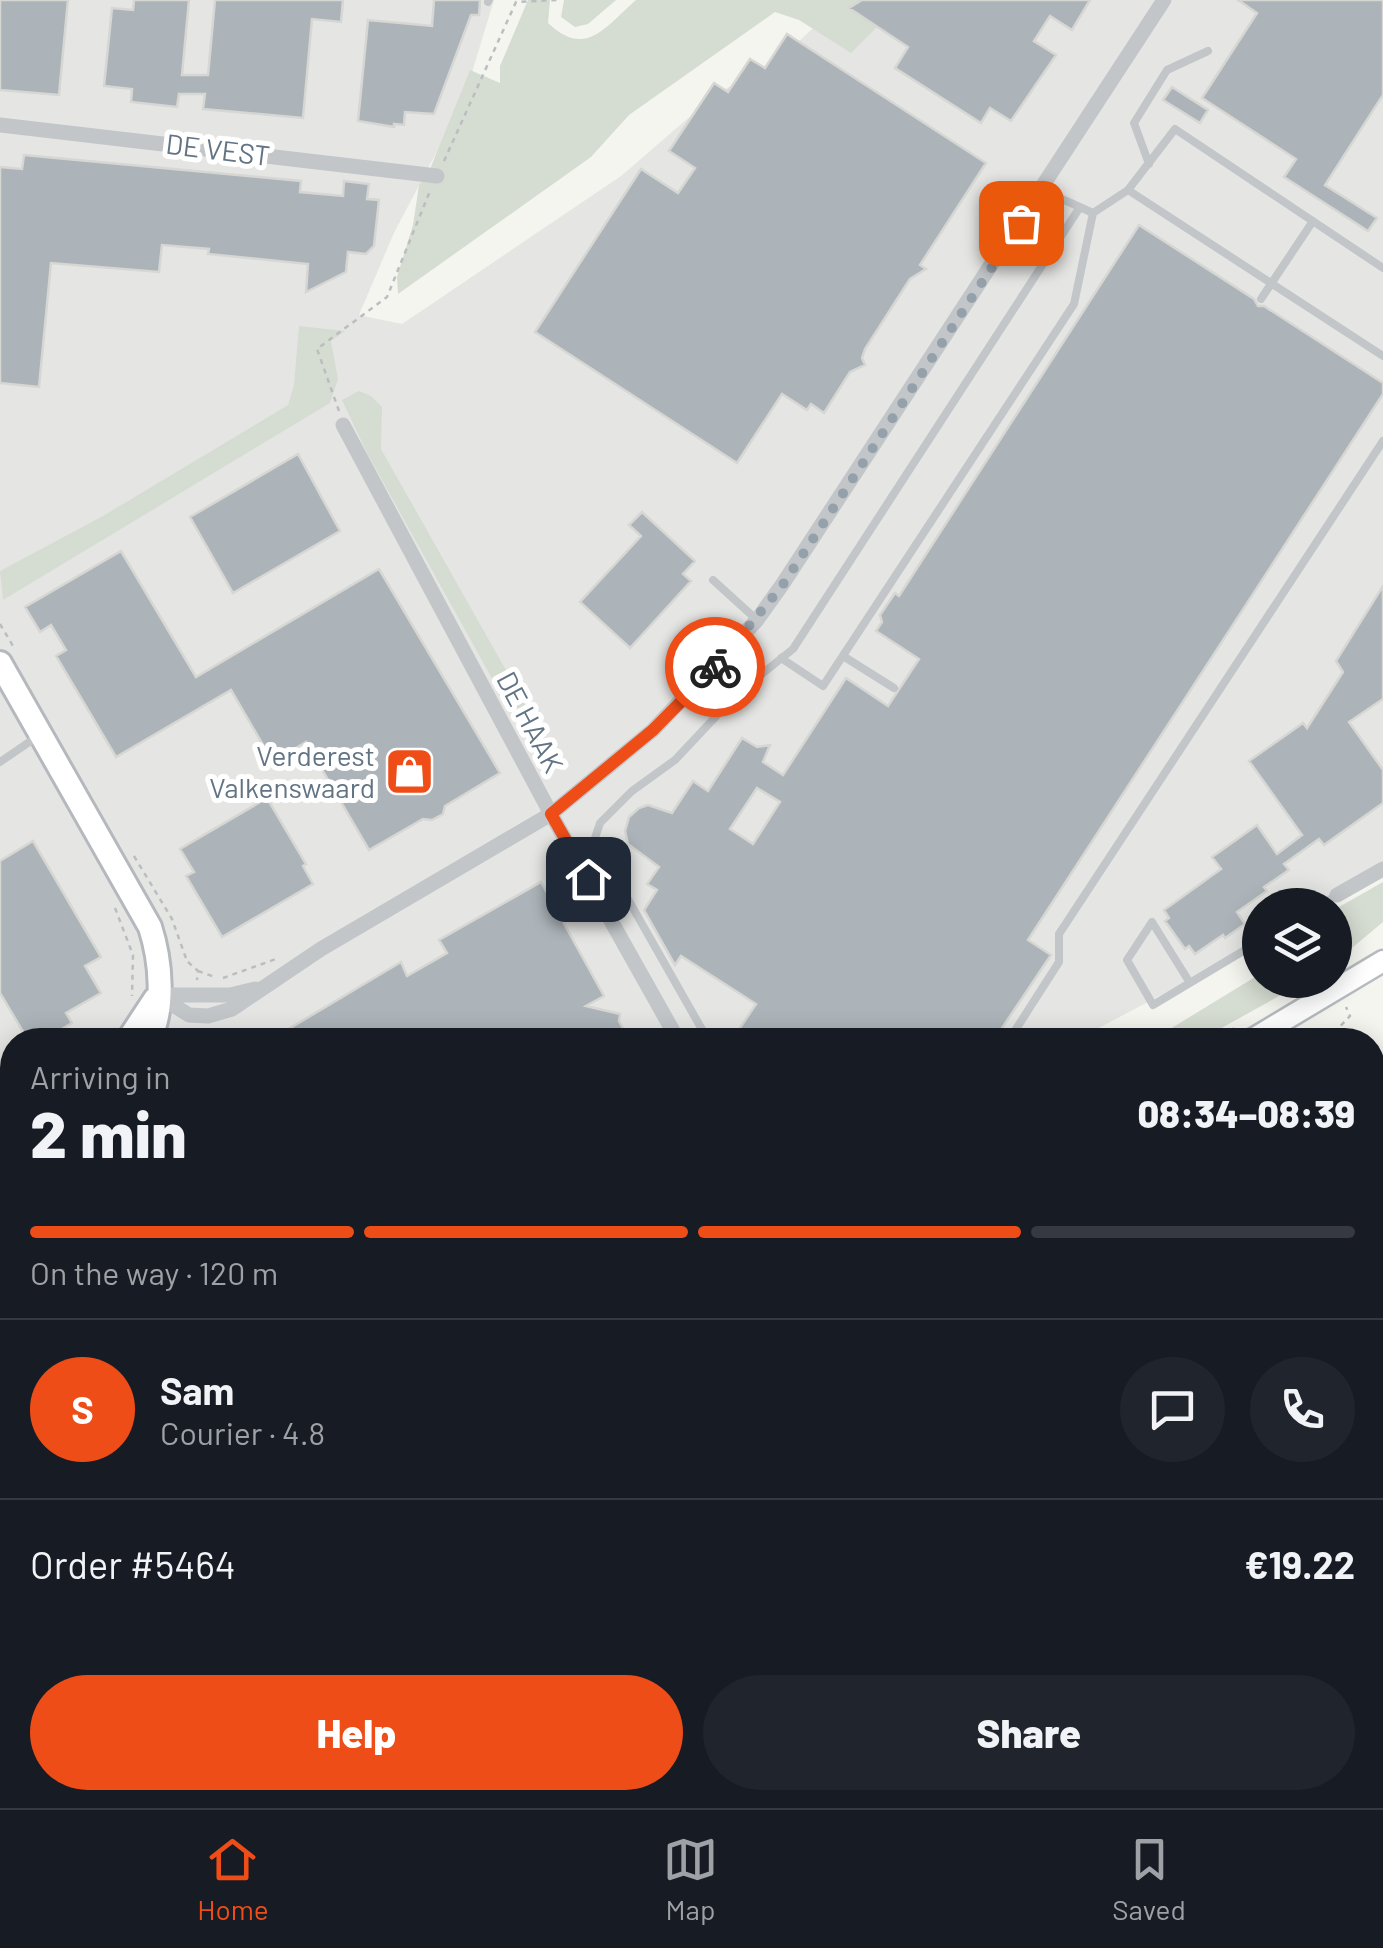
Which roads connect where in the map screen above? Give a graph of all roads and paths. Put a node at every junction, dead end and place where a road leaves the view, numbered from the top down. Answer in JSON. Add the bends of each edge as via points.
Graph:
{"nodes":[{"id":1,"x":558,"y":0,"type":"edge"},
{"id":2,"x":1164,"y":0,"type":"edge"},
{"id":3,"x":1208,"y":51,"type":"dead end"},
{"id":4,"x":0,"y":125,"type":"edge"},
{"id":5,"x":1148,"y":164,"type":"junction"},
{"id":6,"x":437,"y":176,"type":"junction"},
{"id":7,"x":1042,"y":190,"type":"junction"},
{"id":8,"x":1128,"y":190,"type":"junction"},
{"id":9,"x":1080,"y":207,"type":"junction"},
{"id":10,"x":1093,"y":212,"type":"junction"},
{"id":11,"x":1313,"y":222,"type":"junction"},
{"id":12,"x":1383,"y":268,"type":"edge"},
{"id":13,"x":1272,"y":283,"type":"junction"},
{"id":14,"x":1261,"y":299,"type":"dead end"},
{"id":15,"x":1383,"y":356,"type":"edge"},
{"id":16,"x":344,"y":425,"type":"joint"},
{"id":17,"x":1383,"y":441,"type":"edge"},
{"id":18,"x":713,"y":580,"type":"dead end"},
{"id":19,"x":757,"y":620,"type":"junction"},
{"id":20,"x":843,"y":656,"type":"junction"},
{"id":21,"x":780,"y":658,"type":"junction"},
{"id":22,"x":0,"y":663,"type":"edge"},
{"id":23,"x":894,"y":688,"type":"dead end"},
{"id":24,"x":40,"y":734,"type":"junction"},
{"id":25,"x":0,"y":762,"type":"edge"},
{"id":26,"x":551,"y":814,"type":"junction"},
{"id":27,"x":1383,"y":870,"type":"edge"},
{"id":28,"x":1351,"y":888,"type":"edge"},
{"id":29,"x":1242,"y":952,"type":"edge"},
{"id":30,"x":275,"y":959,"type":"dead end"},
{"id":31,"x":1383,"y":961,"type":"edge"},
{"id":32,"x":135,"y":970,"type":"dead end"},
{"id":33,"x":198,"y":971,"type":"dead end"},
{"id":34,"x":1190,"y":984,"type":"junction"},
{"id":35,"x":157,"y":996,"type":"junction"},
{"id":36,"x":1344,"y":1002,"type":"dead end"},
{"id":37,"x":129,"y":1004,"type":"dead end"},
{"id":38,"x":136,"y":1028,"type":"edge"},
{"id":39,"x":153,"y":1028,"type":"edge"},
{"id":40,"x":671,"y":1028,"type":"edge"},
{"id":41,"x":701,"y":1028,"type":"edge"},
{"id":42,"x":1017,"y":1028,"type":"edge"},
{"id":43,"x":1271,"y":1028,"type":"edge"},
{"id":44,"x":1338,"y":1028,"type":"edge"}],
"edges":[{"from":1,"to":6,"type":"path","via":[[516,2]]},
{"from":2,"to":7,"type":"street"},
{"from":3,"to":5,"type":"lane","via":[[1167,70],[1134,123]]},
{"from":4,"to":6,"type":"street","name":"DE VEST"},
{"from":5,"to":8,"type":"lane"},
{"from":5,"to":11,"type":"lane","via":[[1174,129]]},
{"from":6,"to":16,"type":"path","via":[[386,297],[317,348]]},
{"from":7,"to":9,"type":"lane"},
{"from":7,"to":19,"type":"street"},
{"from":8,"to":10,"type":"lane"},
{"from":8,"to":13,"type":"lane"},
{"from":9,"to":10,"type":"lane"},
{"from":9,"to":21,"type":"lane","via":[[794,649]]},
{"from":10,"to":20,"type":"lane","via":[[1074,304]]},
{"from":11,"to":12,"type":"lane"},
{"from":11,"to":13,"type":"lane"},
{"from":13,"to":14,"type":"lane"},
{"from":13,"to":15,"type":"lane"},
{"from":16,"to":26,"type":"street","name":"DE HAAK"},
{"from":17,"to":42,"type":"lane","via":[[1059,934],[1059,962]]},
{"from":18,"to":19,"type":"lane"},
{"from":19,"to":26,"type":"street","via":[[653,730]]},
{"from":20,"to":21,"type":"lane","via":[[824,686]]},
{"from":20,"to":23,"type":"lane"},
{"from":21,"to":41,"type":"lane","via":[[600,822],[595,838]]},
{"from":22,"to":24,"type":"main road"},
{"from":24,"to":25,"type":"lane"},
{"from":24,"to":35,"type":"main road","via":[[150,928],[160,966]]},
{"from":26,"to":35,"type":"street","via":[[259,988]]},
{"from":26,"to":40,"type":"street","name":"DE HAAK"},
{"from":27,"to":28,"type":"street"},
{"from":29,"to":34,"type":"lane"},
{"from":30,"to":33,"type":"path","via":[[222,978]]},
{"from":31,"to":43,"type":"street"},
{"from":32,"to":37,"type":"path"},
{"from":34,"to":34,"type":"lane","via":[[1174,958],[1152,922],[1126,960],[1152,1006]]},
{"from":35,"to":38,"type":"main road"},
{"from":35,"to":39,"type":"main road"},
{"from":36,"to":44,"type":"path","via":[[1350,1016]]}]}
